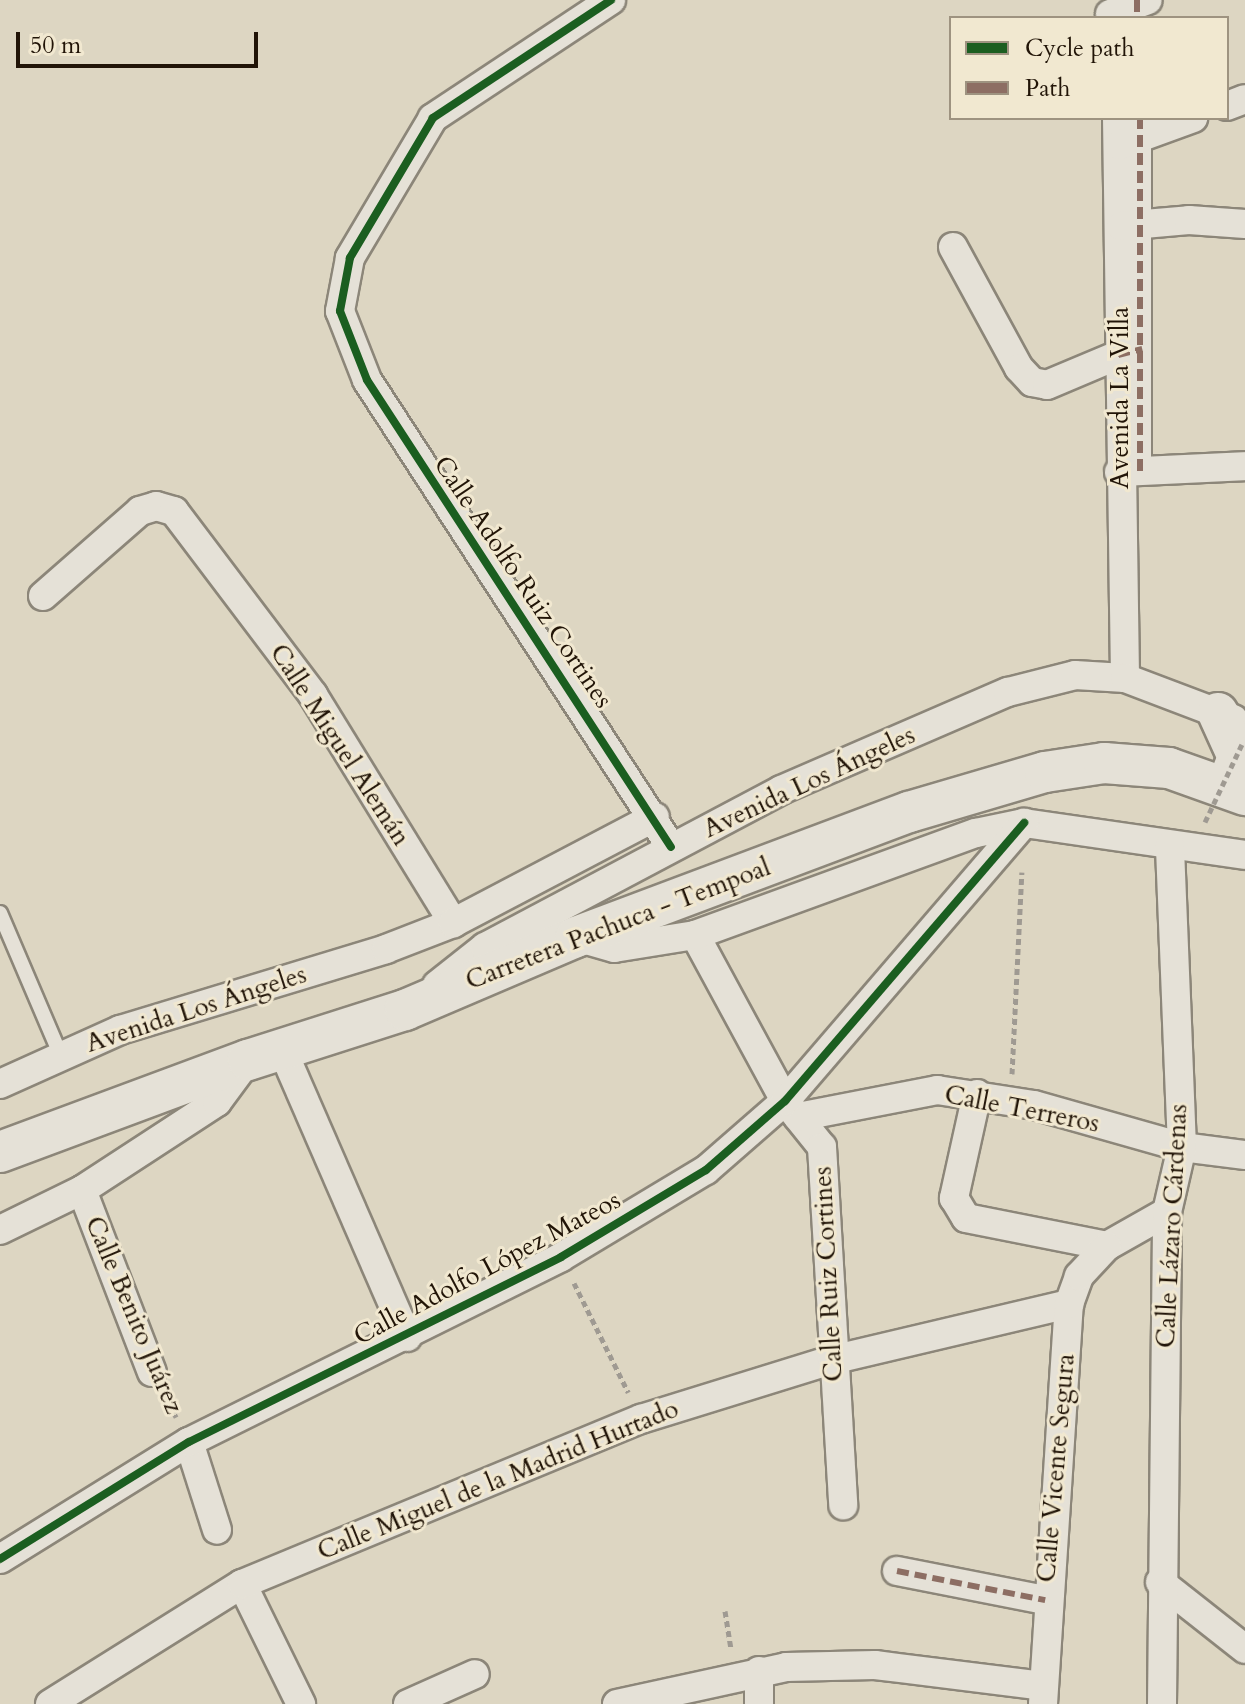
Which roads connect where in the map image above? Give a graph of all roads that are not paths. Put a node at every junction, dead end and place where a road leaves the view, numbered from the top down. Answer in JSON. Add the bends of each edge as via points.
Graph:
{"nodes":[{"id":1,"x":611,"y":0,"type":"edge"},
{"id":2,"x":1182,"y":120,"type":"edge"},
{"id":3,"x":1129,"y":130,"type":"edge"},
{"id":4,"x":1245,"y":224,"type":"edge"},
{"id":5,"x":1133,"y":225,"type":"junction"},
{"id":6,"x":953,"y":247,"type":"dead end"},
{"id":7,"x":1130,"y":352,"type":"junction"},
{"id":8,"x":1245,"y":466,"type":"edge"},
{"id":9,"x":1129,"y":471,"type":"junction"},
{"id":10,"x":43,"y":596,"type":"dead end"},
{"id":11,"x":1125,"y":678,"type":"junction"},
{"id":12,"x":1237,"y":757,"type":"edge"},
{"id":13,"x":655,"y":817,"type":"junction"},
{"id":14,"x":1024,"y":823,"type":"junction"},
{"id":15,"x":1170,"y":845,"type":"junction"},
{"id":16,"x":671,"y":847,"type":"junction"},
{"id":17,"x":1245,"y":855,"type":"edge"},
{"id":18,"x":0,"y":913,"type":"edge"},
{"id":19,"x":453,"y":923,"type":"junction"},
{"id":20,"x":695,"y":935,"type":"junction"},
{"id":21,"x":576,"y":937,"type":"junction"},
{"id":22,"x":405,"y":1010,"type":"junction"},
{"id":23,"x":60,"y":1054,"type":"junction"},
{"id":24,"x":265,"y":1054,"type":"junction"},
{"id":25,"x":0,"y":1084,"type":"edge"},
{"id":26,"x":977,"y":1094,"type":"junction"},
{"id":27,"x":792,"y":1109,"type":"junction"},
{"id":28,"x":1182,"y":1147,"type":"junction"},
{"id":29,"x":0,"y":1152,"type":"edge"},
{"id":30,"x":1245,"y":1155,"type":"edge"},
{"id":31,"x":82,"y":1190,"type":"junction"},
{"id":32,"x":1167,"y":1212,"type":"junction"},
{"id":33,"x":0,"y":1230,"type":"edge"},
{"id":34,"x":1107,"y":1246,"type":"junction"},
{"id":35,"x":1069,"y":1304,"type":"junction"},
{"id":36,"x":407,"y":1337,"type":"junction"},
{"id":37,"x":832,"y":1360,"type":"junction"},
{"id":38,"x":152,"y":1372,"type":"road end"},
{"id":39,"x":189,"y":1442,"type":"junction"},
{"id":40,"x":843,"y":1505,"type":"dead end"},
{"id":41,"x":217,"y":1530,"type":"dead end"},
{"id":42,"x":28,"y":1539,"type":"junction"},
{"id":43,"x":0,"y":1542,"type":"edge"},
{"id":44,"x":0,"y":1559,"type":"edge"},
{"id":45,"x":897,"y":1571,"type":"dead end"},
{"id":46,"x":1160,"y":1582,"type":"junction"},
{"id":47,"x":242,"y":1584,"type":"junction"},
{"id":48,"x":1045,"y":1600,"type":"junction"},
{"id":49,"x":1245,"y":1647,"type":"edge"},
{"id":50,"x":747,"y":1673,"type":"junction"},
{"id":51,"x":475,"y":1674,"type":"dead end"},
{"id":52,"x":1043,"y":1695,"type":"edge"},
{"id":53,"x":50,"y":1704,"type":"edge"},
{"id":54,"x":301,"y":1704,"type":"edge"},
{"id":55,"x":408,"y":1704,"type":"edge"},
{"id":56,"x":617,"y":1704,"type":"edge"},
{"id":57,"x":759,"y":1704,"type":"edge"},
{"id":58,"x":1162,"y":1704,"type":"edge"}],
"edges":[{"from":1,"to":13,"type":"street","name":"Calle Adolfo Ruiz Cortines","via":[[587,11],[433,118],[350,258],[340,311],[367,380],[459,527]]},
{"from":2,"to":3,"type":"street"},
{"from":3,"to":5,"type":"street","name":"Avenida La Villa"},
{"from":4,"to":5,"type":"street"},
{"from":5,"to":7,"type":"street","name":"Avenida La Villa"},
{"from":6,"to":7,"type":"street","via":[[1032,382],[1047,385]]},
{"from":7,"to":9,"type":"street","name":"Avenida La Villa"},
{"from":8,"to":9,"type":"street"},
{"from":9,"to":11,"type":"street","name":"Avenida La Villa"},
{"from":10,"to":19,"type":"street","name":"Calle Miguel Alemán","via":[[140,511],[156,506],[174,511],[313,695]]},
{"from":11,"to":12,"type":"street","name":"Avenida Los Ángeles"},
{"from":11,"to":16,"type":"street","name":"Avenida Los Ángeles","via":[[1075,675],[1008,692],[781,790]]},
{"from":12,"to":21,"type":"main road","name":"Carretera Pachuca - Tempoal","via":[[1169,768],[1104,763],[1045,772],[909,812]]},
{"from":13,"to":16,"type":"street","name":"Calle Adolfo Ruiz Cortines"},
{"from":13,"to":19,"type":"street","name":"Avenida Los Ángeles"},
{"from":14,"to":15,"type":"street"},
{"from":14,"to":20,"type":"street","via":[[976,833]]},
{"from":14,"to":27,"type":"street","name":"Calle Adolfo López Mateos"},
{"from":15,"to":17,"type":"street"},
{"from":15,"to":28,"type":"street","name":"Calle Lázaro Cárdenas"},
{"from":16,"to":22,"type":"street","name":"Avenida Los Ángeles","via":[[485,947]]},
{"from":18,"to":23,"type":"lane"},
{"from":19,"to":23,"type":"street","name":"Avenida Los Ángeles"},
{"from":20,"to":21,"type":"street","via":[[614,948]]},
{"from":20,"to":27,"type":"street","name":"Calle Ruiz Cortines"},
{"from":21,"to":22,"type":"main road","name":"Carretera Pachuca - Tempoal"},
{"from":22,"to":24,"type":"main road","name":"Carretera Pachuca - Tempoal"},
{"from":23,"to":25,"type":"street","name":"Avenida Los Ángeles"},
{"from":24,"to":29,"type":"main road","name":"Carretera Pachuca - Tempoal"},
{"from":24,"to":31,"type":"street","via":[[217,1102]]},
{"from":24,"to":36,"type":"street"},
{"from":26,"to":27,"type":"street","name":"Calle Terreros","via":[[937,1090]]},
{"from":26,"to":28,"type":"street","name":"Calle Terreros"},
{"from":26,"to":34,"type":"street","via":[[956,1207],[966,1218]]},
{"from":27,"to":36,"type":"street","name":"Calle Adolfo López Mateos","via":[[706,1170],[561,1257]]},
{"from":27,"to":37,"type":"street","name":"Calle Ruiz Cortines","via":[[822,1147]]},
{"from":28,"to":30,"type":"street","name":"Calle Terreros"},
{"from":28,"to":32,"type":"street","name":"Calle Lázaro Cárdenas"},
{"from":31,"to":33,"type":"street"},
{"from":31,"to":38,"type":"street","name":"Calle Benito Juárez"},
{"from":32,"to":34,"type":"street","name":"Calle Vicente Segura"},
{"from":32,"to":46,"type":"street","name":"Calle Lázaro Cárdenas"},
{"from":34,"to":35,"type":"street","name":"Calle Vicente Segura","via":[[1079,1276]]},
{"from":35,"to":37,"type":"street","name":"Calle Miguel de la Madrid Hurtado"},
{"from":35,"to":48,"type":"street","name":"Calle Vicente Segura"},
{"from":36,"to":39,"type":"street","name":"Calle Adolfo López Mateos"},
{"from":37,"to":40,"type":"street","name":"Calle Ruiz Cortines"},
{"from":37,"to":47,"type":"street","name":"Calle Miguel de la Madrid Hurtado","via":[[641,1419]]},
{"from":39,"to":41,"type":"street","name":"Calle Benito Juárez"},
{"from":39,"to":42,"type":"street","name":"Calle Adolfo López Mateos"},
{"from":42,"to":43,"type":"street"},
{"from":42,"to":44,"type":"street","name":"Calle Adolfo López Mateos"},
{"from":45,"to":48,"type":"street"},
{"from":46,"to":49,"type":"street"},
{"from":46,"to":58,"type":"street","name":"Calle Lázaro Cárdenas"},
{"from":47,"to":53,"type":"street","name":"Calle Miguel de la Madrid Hurtado"},
{"from":47,"to":54,"type":"street"},
{"from":48,"to":52,"type":"street","name":"Calle Vicente Segura"},
{"from":50,"to":52,"type":"street","via":[[875,1665]]},
{"from":50,"to":56,"type":"street"},
{"from":50,"to":57,"type":"street"},
{"from":51,"to":55,"type":"street"}]}
